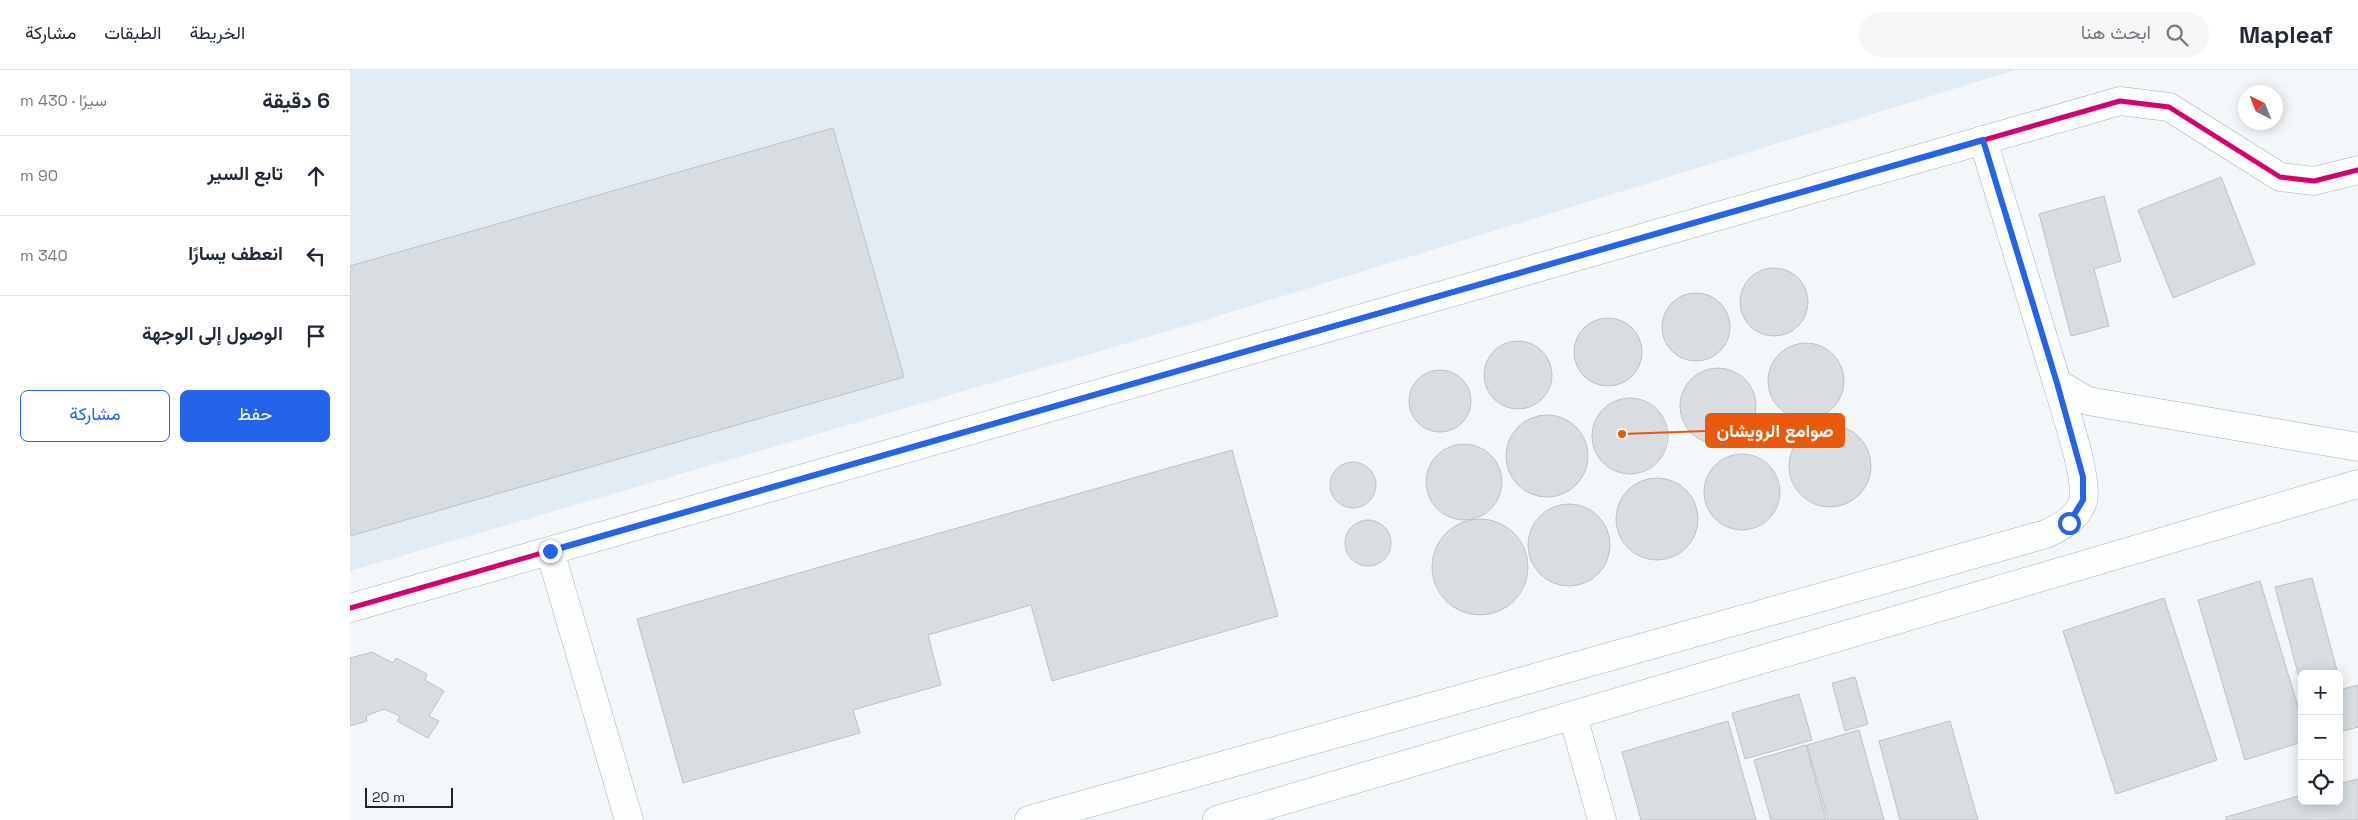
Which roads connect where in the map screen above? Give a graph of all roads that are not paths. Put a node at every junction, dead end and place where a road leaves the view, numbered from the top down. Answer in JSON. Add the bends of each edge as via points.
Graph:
{"nodes":[{"id":1,"x":1983,"y":140,"type":"junction"},
{"id":2,"x":2358,"y":170,"type":"edge"},
{"id":3,"x":2057,"y":383,"type":"junction"},
{"id":4,"x":2358,"y":447,"type":"edge"},
{"id":5,"x":2358,"y":484,"type":"edge"},
{"id":6,"x":550,"y":551,"type":"junction"},
{"id":7,"x":350,"y":608,"type":"edge"},
{"id":8,"x":1573,"y":716,"type":"junction"},
{"id":9,"x":629,"y":820,"type":"edge"},
{"id":10,"x":1029,"y":820,"type":"edge"},
{"id":11,"x":1217,"y":820,"type":"edge"},
{"id":12,"x":1602,"y":820,"type":"edge"}],
"edges":[{"from":1,"to":2,"type":"street","via":[[2120,101],[2169,107],[2280,177],[2314,181]]},
{"from":1,"to":3,"type":"street"},
{"from":1,"to":6,"type":"street"},
{"from":3,"to":4,"type":"street","via":[[2088,401]]},
{"from":3,"to":10,"type":"street","via":[[2083,477],[2083,500],[2069,523],[2046,534]]},
{"from":5,"to":8,"type":"street"},
{"from":6,"to":7,"type":"street"},
{"from":6,"to":9,"type":"street"},
{"from":8,"to":11,"type":"street"},
{"from":8,"to":12,"type":"street"}]}
